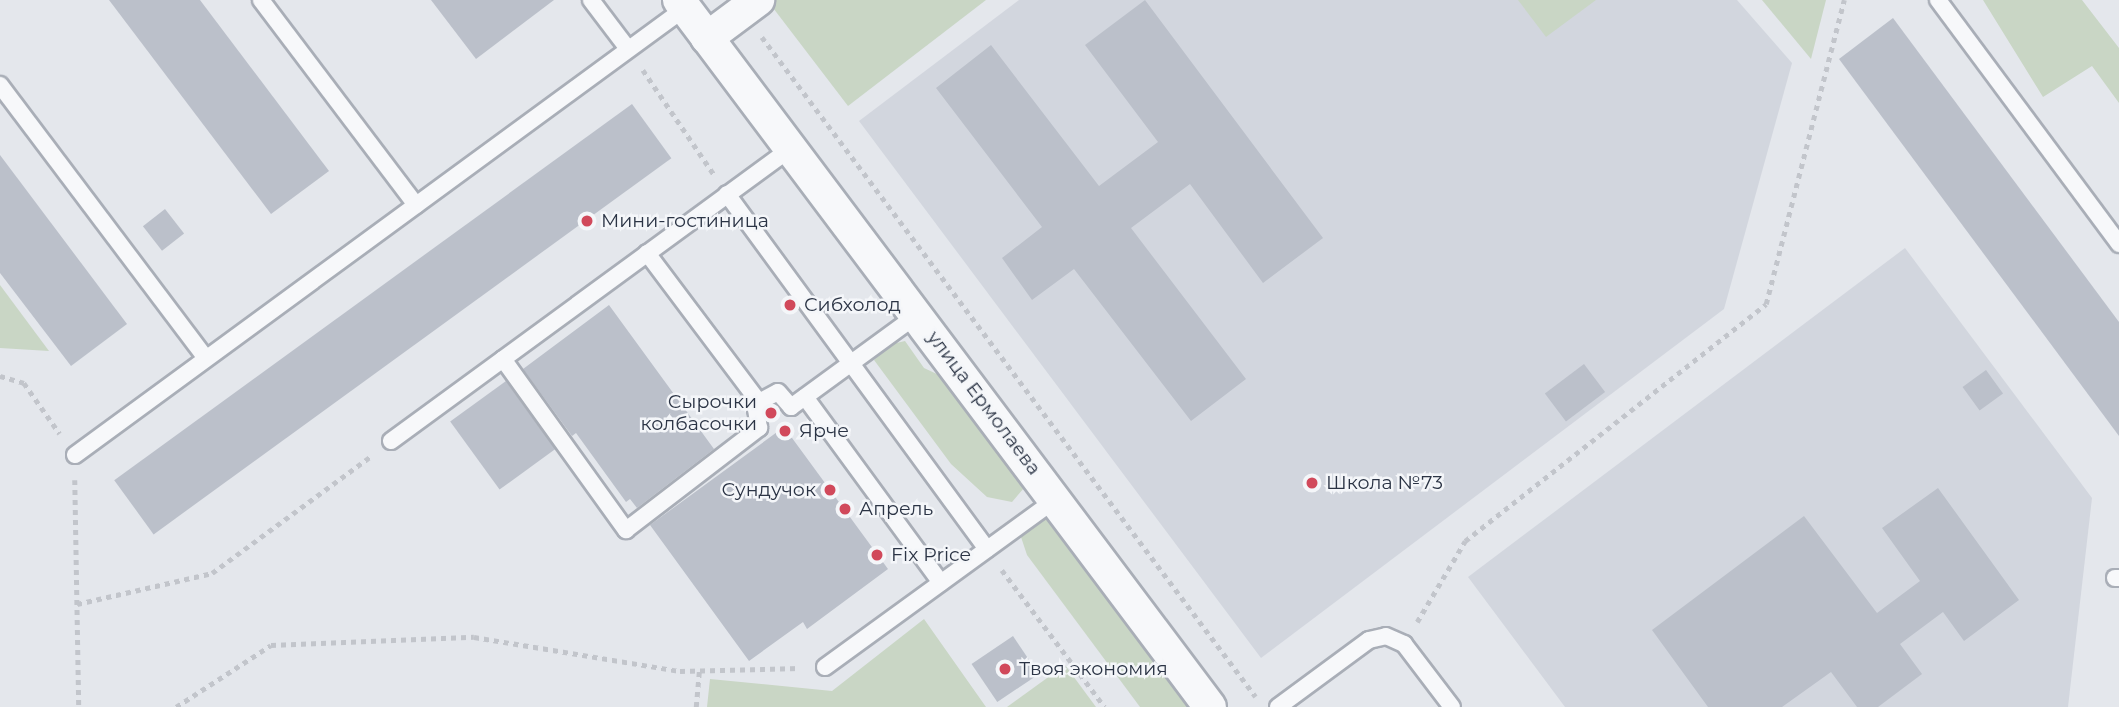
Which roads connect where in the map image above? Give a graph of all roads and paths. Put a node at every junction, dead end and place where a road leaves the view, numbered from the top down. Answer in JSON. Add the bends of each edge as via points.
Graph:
{"nodes":[{"id":1,"x":261,"y":0,"type":"edge"},
{"id":2,"x":592,"y":0,"type":"edge"},
{"id":3,"x":1844,"y":0,"type":"edge"},
{"id":4,"x":1938,"y":0,"type":"edge"},
{"id":5,"x":682,"y":4,"type":"edge"},
{"id":6,"x":751,"y":6,"type":"edge"},
{"id":7,"x":707,"y":38,"type":"junction"},
{"id":8,"x":628,"y":49,"type":"junction"},
{"id":9,"x":0,"y":85,"type":"edge"},
{"id":10,"x":791,"y":148,"type":"junction"},
{"id":11,"x":727,"y":194,"type":"junction"},
{"id":12,"x":416,"y":205,"type":"junction"},
{"id":13,"x":2119,"y":244,"type":"edge"},
{"id":14,"x":647,"y":253,"type":"junction"},
{"id":15,"x":917,"y":315,"type":"junction"},
{"id":16,"x":206,"y":358,"type":"junction"},
{"id":17,"x":503,"y":359,"type":"junction"},
{"id":18,"x":851,"y":364,"type":"junction"},
{"id":19,"x":0,"y":376,"type":"edge"},
{"id":20,"x":805,"y":397,"type":"junction"},
{"id":21,"x":760,"y":402,"type":"junction"},
{"id":22,"x":391,"y":441,"type":"joint"},
{"id":23,"x":75,"y":454,"type":"junction"},
{"id":24,"x":1056,"y":499,"type":"junction"},
{"id":25,"x":986,"y":549,"type":"junction"},
{"id":26,"x":941,"y":583,"type":"junction"},
{"id":27,"x":78,"y":604,"type":"junction"},
{"id":28,"x":1404,"y":644,"type":"junction"},
{"id":29,"x":825,"y":667,"type":"joint"},
{"id":30,"x":699,"y":670,"type":"junction"},
{"id":31,"x":79,"y":707,"type":"edge"},
{"id":32,"x":176,"y":707,"type":"edge"},
{"id":33,"x":696,"y":707,"type":"edge"},
{"id":34,"x":1105,"y":707,"type":"edge"},
{"id":35,"x":1210,"y":707,"type":"edge"},
{"id":36,"x":1263,"y":707,"type":"edge"},
{"id":37,"x":1278,"y":707,"type":"edge"},
{"id":38,"x":1452,"y":707,"type":"edge"}],
"edges":[{"from":1,"to":12,"type":"lane"},
{"from":2,"to":8,"type":"lane"},
{"from":3,"to":28,"type":"path","via":[[1766,304],[1465,541]]},
{"from":4,"to":13,"type":"lane"},
{"from":5,"to":7,"type":"street","name":"улица Ермолаева"},
{"from":5,"to":8,"type":"lane"},
{"from":6,"to":7,"type":"street"},
{"from":6,"to":36,"type":"path"},
{"from":7,"to":10,"type":"street","name":"улица Ермолаева"},
{"from":8,"to":11,"type":"path"},
{"from":8,"to":12,"type":"lane"},
{"from":9,"to":16,"type":"lane"},
{"from":10,"to":11,"type":"lane"},
{"from":10,"to":15,"type":"street","name":"улица Ермолаева"},
{"from":11,"to":14,"type":"lane"},
{"from":11,"to":18,"type":"lane"},
{"from":12,"to":16,"type":"lane"},
{"from":14,"to":17,"type":"lane"},
{"from":14,"to":21,"type":"lane"},
{"from":15,"to":18,"type":"lane"},
{"from":15,"to":24,"type":"street","name":"улица Ермолаева"},
{"from":16,"to":23,"type":"lane"},
{"from":17,"to":21,"type":"lane","via":[[626,530],[759,428],[756,409]]},
{"from":17,"to":22,"type":"lane"},
{"from":18,"to":20,"type":"lane"},
{"from":18,"to":25,"type":"lane"},
{"from":19,"to":23,"type":"path","via":[[24,383]]},
{"from":20,"to":21,"type":"lane","via":[[791,407],[778,392]]},
{"from":20,"to":26,"type":"lane"},
{"from":22,"to":27,"type":"path","via":[[212,573]]},
{"from":23,"to":27,"type":"path"},
{"from":24,"to":25,"type":"lane"},
{"from":24,"to":35,"type":"street","name":"улица Ермолаева"},
{"from":25,"to":26,"type":"lane"},
{"from":25,"to":34,"type":"path"},
{"from":26,"to":29,"type":"lane"},
{"from":27,"to":31,"type":"path"},
{"from":28,"to":37,"type":"lane","via":[[1386,636],[1369,640]]},
{"from":28,"to":38,"type":"lane"},
{"from":29,"to":30,"type":"path"},
{"from":30,"to":32,"type":"path","via":[[680,671],[474,637],[271,645]]},
{"from":30,"to":33,"type":"path"}]}
